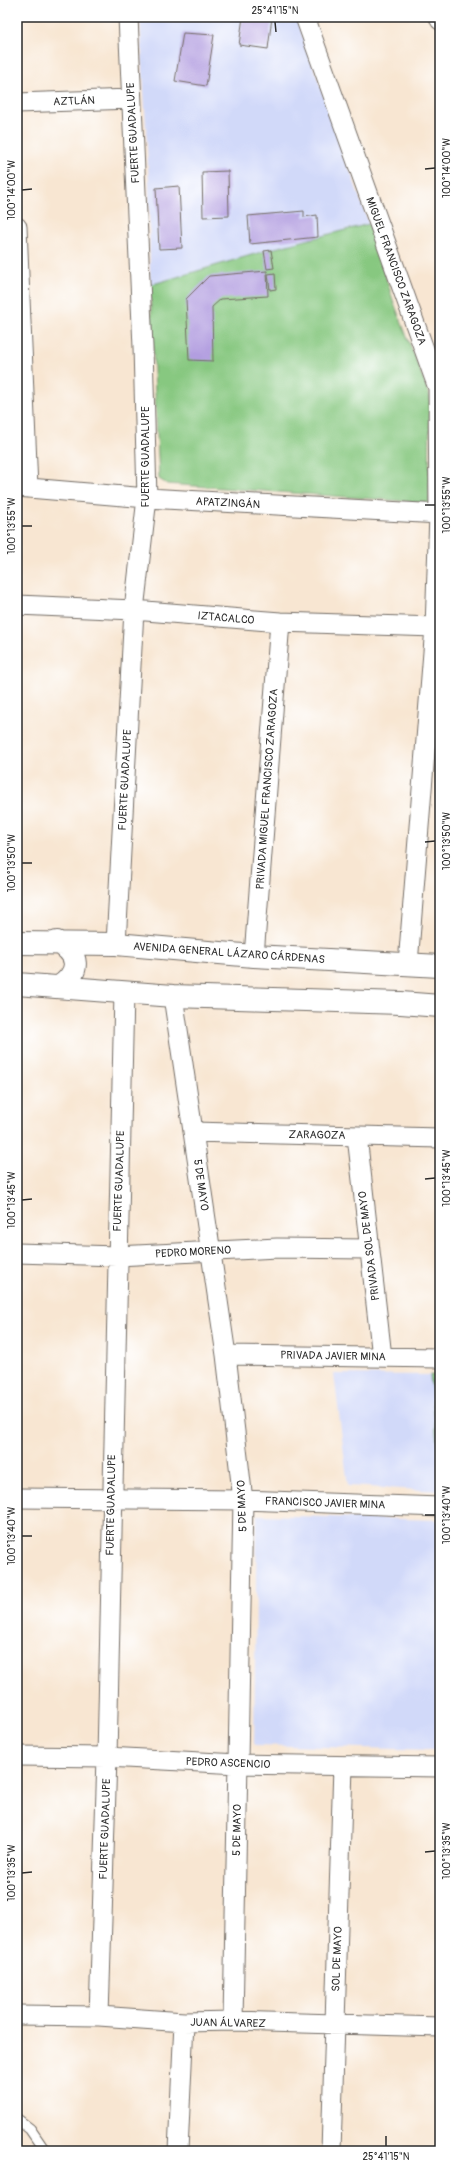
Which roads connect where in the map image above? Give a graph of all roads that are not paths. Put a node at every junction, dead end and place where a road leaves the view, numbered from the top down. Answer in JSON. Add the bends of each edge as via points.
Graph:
{"nodes":[{"id":1,"x":128,"y":17,"type":"edge"},
{"id":2,"x":305,"y":17,"type":"edge"},
{"id":3,"x":131,"y":99,"type":"junction"},
{"id":4,"x":17,"y":103,"type":"edge"},
{"id":5,"x":17,"y":227,"type":"edge"},
{"id":6,"x":439,"y":388,"type":"edge"},
{"id":7,"x":23,"y":488,"type":"edge"},
{"id":8,"x":146,"y":498,"type":"junction"},
{"id":9,"x":439,"y":514,"type":"edge"},
{"id":10,"x":17,"y":605,"type":"edge"},
{"id":11,"x":134,"y":610,"type":"junction"},
{"id":12,"x":280,"y":622,"type":"junction"},
{"id":13,"x":435,"y":627,"type":"junction"},
{"id":14,"x":57,"y":942,"type":"junction"},
{"id":15,"x":17,"y":943,"type":"edge"},
{"id":16,"x":116,"y":944,"type":"junction"},
{"id":17,"x":254,"y":956,"type":"junction"},
{"id":18,"x":408,"y":964,"type":"junction"},
{"id":19,"x":440,"y":966,"type":"edge"},
{"id":20,"x":17,"y":984,"type":"edge"},
{"id":21,"x":59,"y":987,"type":"junction"},
{"id":22,"x":124,"y":993,"type":"junction"},
{"id":23,"x":173,"y":996,"type":"junction"},
{"id":24,"x":440,"y":1006,"type":"edge"},
{"id":25,"x":193,"y":1132,"type":"junction"},
{"id":26,"x":357,"y":1136,"type":"junction"},
{"id":27,"x":440,"y":1138,"type":"edge"},
{"id":28,"x":369,"y":1250,"type":"junction"},
{"id":29,"x":210,"y":1252,"type":"junction"},
{"id":30,"x":17,"y":1253,"type":"edge"},
{"id":31,"x":117,"y":1256,"type":"junction"},
{"id":32,"x":226,"y":1355,"type":"junction"},
{"id":33,"x":382,"y":1357,"type":"junction"},
{"id":34,"x":440,"y":1358,"type":"edge"},
{"id":35,"x":17,"y":1498,"type":"edge"},
{"id":36,"x":111,"y":1498,"type":"junction"},
{"id":37,"x":243,"y":1500,"type":"junction"},
{"id":38,"x":440,"y":1507,"type":"edge"},
{"id":39,"x":17,"y":1756,"type":"edge"},
{"id":40,"x":107,"y":1757,"type":"junction"},
{"id":41,"x":238,"y":1764,"type":"junction"},
{"id":42,"x":343,"y":1766,"type":"junction"},
{"id":43,"x":440,"y":1768,"type":"edge"},
{"id":44,"x":17,"y":2015,"type":"edge"},
{"id":45,"x":99,"y":2016,"type":"junction"},
{"id":46,"x":184,"y":2022,"type":"junction"},
{"id":47,"x":233,"y":2022,"type":"junction"},
{"id":48,"x":334,"y":2025,"type":"junction"},
{"id":49,"x":440,"y":2027,"type":"edge"},
{"id":50,"x":17,"y":2119,"type":"edge"},
{"id":51,"x":45,"y":2151,"type":"edge"},
{"id":52,"x":178,"y":2151,"type":"edge"},
{"id":53,"x":331,"y":2151,"type":"edge"}],
"edges":[{"from":1,"to":3,"type":"street","name":"FUERTE GUADALUPE"},
{"from":2,"to":6,"type":"street","name":"MIGUEL FRANCISCO ZARAGOZA"},
{"from":3,"to":4,"type":"street","name":"AZTLÁN"},
{"from":3,"to":8,"type":"street","name":"FUERTE GUADALUPE"},
{"from":5,"to":7,"type":"street"},
{"from":6,"to":9,"type":"street","name":"MIGUEL FRANCISCO ZARAGOZA"},
{"from":7,"to":8,"type":"street","name":"APATZINGÁN"},
{"from":8,"to":9,"type":"street","name":"APATZINGÁN"},
{"from":8,"to":11,"type":"street","name":"FUERTE GUADALUPE"},
{"from":9,"to":13,"type":"street","name":"MIGUEL FRANCISCO ZARAGOZA"},
{"from":10,"to":11,"type":"street","name":"IZTACALCO"},
{"from":11,"to":12,"type":"street","name":"IZTACALCO"},
{"from":11,"to":16,"type":"street","name":"FUERTE GUADALUPE"},
{"from":12,"to":13,"type":"street","name":"IZTACALCO"},
{"from":12,"to":17,"type":"street","name":"PRIVADA MIGUEL FRANCISCO ZARAGOZA"},
{"from":13,"to":18,"type":"street","name":"MIGUEL FRANCISCO ZARAGOZA"},
{"from":14,"to":15,"type":"street","name":"AVENIDA GENERAL LÁZARO CÁRDENAS"},
{"from":14,"to":16,"type":"street","name":"AVENIDA GENERAL LÁZARO CÁRDENAS"},
{"from":14,"to":21,"type":"street","via":[[68,948],[74,958],[73,974]]},
{"from":16,"to":17,"type":"street","name":"AVENIDA GENERAL LÁZARO CÁRDENAS"},
{"from":17,"to":18,"type":"street","name":"AVENIDA GENERAL LÁZARO CÁRDENAS"},
{"from":18,"to":19,"type":"street","name":"AVENIDA GENERAL LÁZARO CÁRDENAS"},
{"from":20,"to":21,"type":"street"},
{"from":21,"to":22,"type":"street"},
{"from":22,"to":23,"type":"street"},
{"from":22,"to":31,"type":"street","name":"FUERTE GUADALUPE"},
{"from":23,"to":24,"type":"street"},
{"from":23,"to":25,"type":"street","name":"5 DE MAYO"},
{"from":25,"to":26,"type":"street","name":"ZARAGOZA"},
{"from":25,"to":29,"type":"street","name":"5 DE MAYO"},
{"from":26,"to":27,"type":"street","name":"ZARAGOZA"},
{"from":26,"to":28,"type":"street","name":"PRIVADA SOL DE MAYO"},
{"from":28,"to":29,"type":"street","name":"PEDRO MORENO","via":[[277,1248]]},
{"from":28,"to":33,"type":"street","name":"PRIVADA SOL DE MAYO"},
{"from":29,"to":31,"type":"street","name":"PEDRO MORENO"},
{"from":29,"to":32,"type":"street","name":"5 DE MAYO"},
{"from":30,"to":31,"type":"street","name":"PEDRO MORENO"},
{"from":31,"to":36,"type":"street","name":"FUERTE GUADALUPE"},
{"from":32,"to":33,"type":"street","name":"PRIVADA JAVIER MINA"},
{"from":32,"to":37,"type":"street","name":"5 DE MAYO"},
{"from":33,"to":34,"type":"street","name":"PRIVADA JAVIER MINA"},
{"from":35,"to":36,"type":"street","name":"FRANCISCO JAVIER MINA"},
{"from":36,"to":37,"type":"street","name":"FRANCISCO JAVIER MINA"},
{"from":36,"to":40,"type":"street","name":"FUERTE GUADALUPE"},
{"from":37,"to":38,"type":"street","name":"FRANCISCO JAVIER MINA"},
{"from":37,"to":41,"type":"street","name":"5 DE MAYO"},
{"from":39,"to":40,"type":"street","name":"PEDRO ASCENCIO"},
{"from":40,"to":41,"type":"street","name":"PEDRO ASCENCIO"},
{"from":40,"to":45,"type":"street","name":"FUERTE GUADALUPE"},
{"from":41,"to":42,"type":"street","name":"PEDRO ASCENCIO"},
{"from":41,"to":47,"type":"street","name":"5 DE MAYO"},
{"from":42,"to":43,"type":"street","name":"PEDRO ASCENCIO"},
{"from":42,"to":48,"type":"street","name":"SOL DE MAYO"},
{"from":44,"to":45,"type":"street","name":"JUAN ÁLVAREZ"},
{"from":45,"to":46,"type":"street","name":"JUAN ÁLVAREZ"},
{"from":46,"to":47,"type":"street","name":"JUAN ÁLVAREZ"},
{"from":46,"to":52,"type":"street"},
{"from":47,"to":48,"type":"street","name":"JUAN ÁLVAREZ"},
{"from":48,"to":49,"type":"street","name":"JUAN ÁLVAREZ"},
{"from":48,"to":53,"type":"street","name":"SOL DE MAYO"},
{"from":50,"to":51,"type":"lane","via":[[30,2128]]}]}
